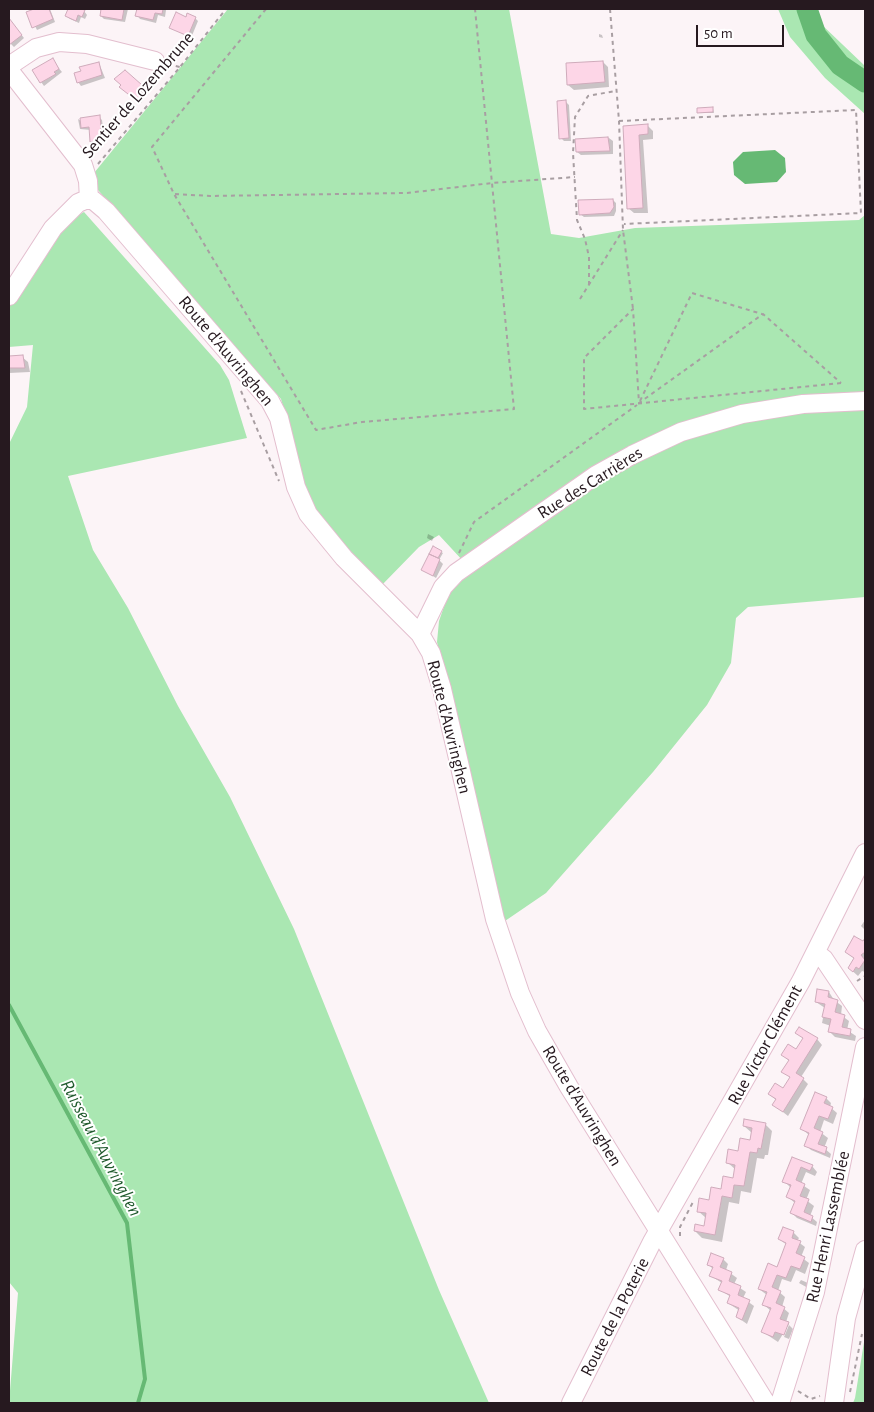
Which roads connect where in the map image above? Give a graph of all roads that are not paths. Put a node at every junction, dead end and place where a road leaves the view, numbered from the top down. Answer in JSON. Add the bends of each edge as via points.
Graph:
{"nodes":[{"id":1,"x":155,"y":61,"type":"dead end"},
{"id":2,"x":9,"y":66,"type":"edge"},
{"id":3,"x":9,"y":70,"type":"edge"},
{"id":4,"x":89,"y":200,"type":"junction"},
{"id":5,"x":9,"y":296,"type":"edge"},
{"id":6,"x":865,"y":401,"type":"edge"},
{"id":7,"x":420,"y":634,"type":"junction"},
{"id":8,"x":865,"y":855,"type":"edge"},
{"id":9,"x":816,"y":953,"type":"junction"},
{"id":10,"x":865,"y":1020,"type":"edge"},
{"id":11,"x":865,"y":1047,"type":"edge"},
{"id":12,"x":659,"y":1231,"type":"junction"},
{"id":13,"x":865,"y":1250,"type":"edge"},
{"id":14,"x":865,"y":1286,"type":"edge"},
{"id":15,"x":826,"y":1400,"type":"edge"},
{"id":16,"x":571,"y":1403,"type":"edge"},
{"id":17,"x":766,"y":1403,"type":"edge"},
{"id":18,"x":780,"y":1403,"type":"edge"},
{"id":19,"x":842,"y":1403,"type":"edge"}],
"edges":[{"from":1,"to":2,"type":"street","via":[[87,44],[59,42],[36,48]]},
{"from":3,"to":4,"type":"street","via":[[79,159],[87,173]]},
{"from":4,"to":5,"type":"street","via":[[78,203],[53,228]]},
{"from":4,"to":7,"type":"street","name":"Route d'Auvringhen","via":[[97,202],[106,211],[266,395],[279,418],[296,487],[308,514],[344,558]]},
{"from":6,"to":7,"type":"street","name":"Rue des Carrières","via":[[804,404],[735,415],[682,432],[632,455],[596,475],[456,573],[443,586]]},
{"from":7,"to":12,"type":"street","name":"Route d'Auvringhen","via":[[436,668],[490,899],[520,993],[556,1066]]},
{"from":8,"to":9,"type":"street","name":"Rue Victor Clément"},
{"from":9,"to":10,"type":"street","via":[[824,959]]},
{"from":9,"to":12,"type":"street","name":"Rue Victor Clément"},
{"from":11,"to":18,"type":"street","name":"Rue Henri Lassemblée","via":[[815,1292]]},
{"from":12,"to":16,"type":"street","name":"Route de la Poterie"},
{"from":12,"to":17,"type":"street","name":"Route d'Auvringhen"},
{"from":13,"to":15,"type":"street"},
{"from":14,"to":19,"type":"street"}]}
